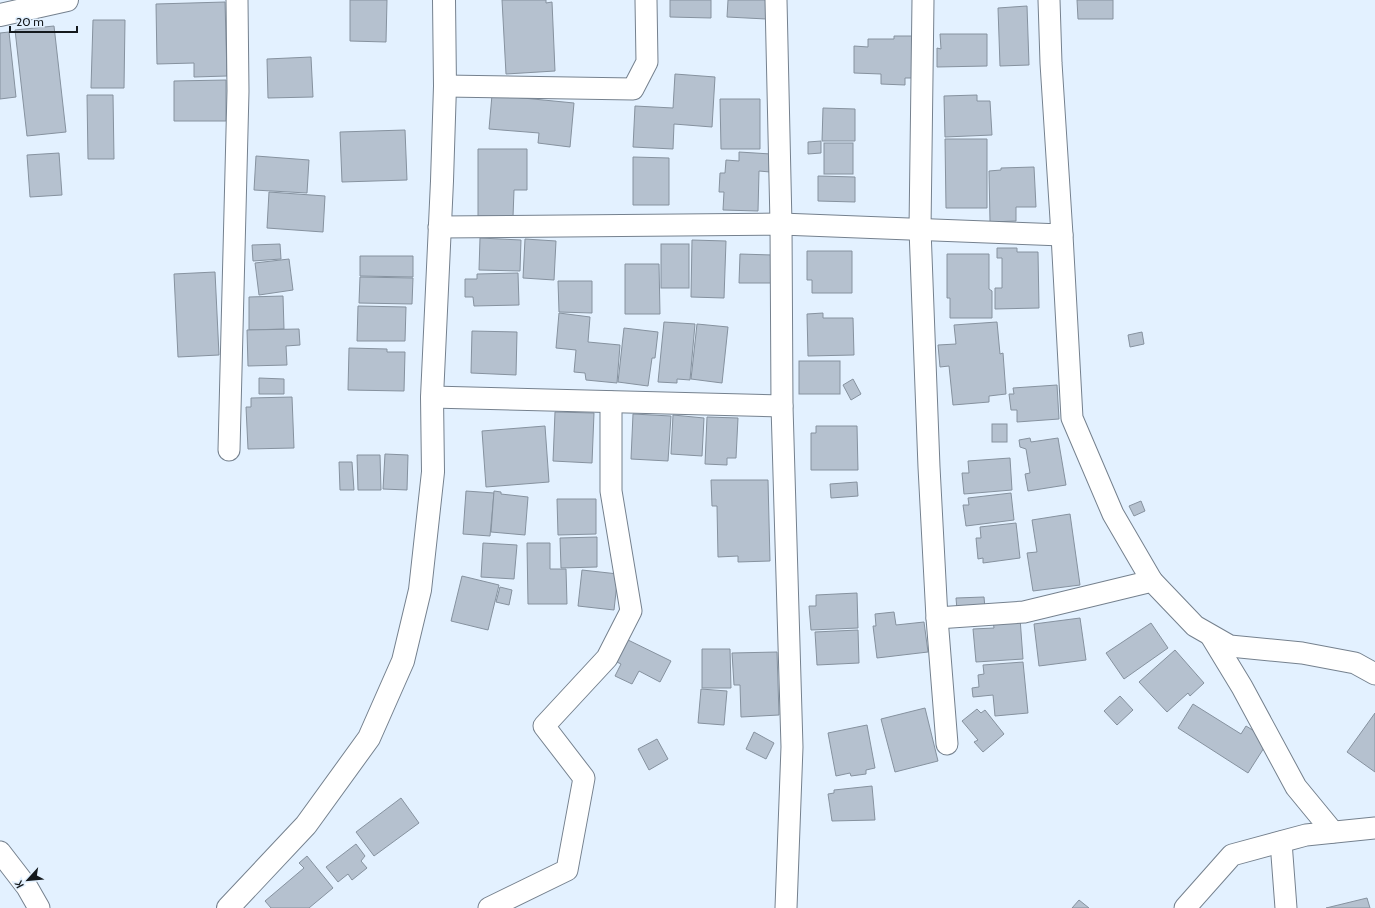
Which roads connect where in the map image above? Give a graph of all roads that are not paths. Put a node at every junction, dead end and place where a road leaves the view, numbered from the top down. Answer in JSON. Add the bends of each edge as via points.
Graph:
{"nodes":[{"id":1,"x":68,"y":0,"type":"edge"},
{"id":2,"x":237,"y":0,"type":"edge"},
{"id":3,"x":444,"y":0,"type":"edge"},
{"id":4,"x":646,"y":0,"type":"edge"},
{"id":5,"x":776,"y":0,"type":"edge"},
{"id":6,"x":924,"y":0,"type":"edge"},
{"id":7,"x":1049,"y":0,"type":"edge"},
{"id":8,"x":0,"y":15,"type":"edge"},
{"id":9,"x":445,"y":86,"type":"junction"},
{"id":10,"x":781,"y":224,"type":"junction"},
{"id":11,"x":439,"y":227,"type":"junction"},
{"id":12,"x":920,"y":229,"type":"junction"},
{"id":13,"x":1062,"y":235,"type":"junction"},
{"id":14,"x":432,"y":397,"type":"junction"},
{"id":15,"x":611,"y":402,"type":"junction"},
{"id":16,"x":782,"y":406,"type":"junction"},
{"id":17,"x":229,"y":450,"type":"dead end"},
{"id":18,"x":1152,"y":581,"type":"junction"},
{"id":19,"x":937,"y":618,"type":"junction"},
{"id":20,"x":1210,"y":634,"type":"junction"},
{"id":21,"x":1375,"y":674,"type":"edge"},
{"id":22,"x":947,"y":744,"type":"dead end"},
{"id":23,"x":1375,"y":828,"type":"edge"},
{"id":24,"x":1333,"y":832,"type":"junction"},
{"id":25,"x":1280,"y":842,"type":"junction"},
{"id":26,"x":0,"y":852,"type":"edge"},
{"id":27,"x":39,"y":908,"type":"edge"},
{"id":28,"x":228,"y":908,"type":"edge"},
{"id":29,"x":489,"y":908,"type":"edge"},
{"id":30,"x":786,"y":908,"type":"edge"},
{"id":31,"x":1185,"y":908,"type":"edge"},
{"id":32,"x":1286,"y":908,"type":"edge"}],
"edges":[{"from":1,"to":8,"type":"street"},
{"from":2,"to":17,"type":"street","via":[[238,92]]},
{"from":3,"to":9,"type":"street"},
{"from":4,"to":9,"type":"street","via":[[647,62],[633,89]]},
{"from":5,"to":10,"type":"street"},
{"from":6,"to":12,"type":"street"},
{"from":7,"to":13,"type":"street"},
{"from":9,"to":11,"type":"street"},
{"from":10,"to":11,"type":"street"},
{"from":10,"to":12,"type":"street"},
{"from":10,"to":16,"type":"street"},
{"from":11,"to":14,"type":"street"},
{"from":12,"to":13,"type":"street"},
{"from":12,"to":19,"type":"street"},
{"from":13,"to":18,"type":"street","via":[[1072,418],[1113,514]]},
{"from":14,"to":15,"type":"street"},
{"from":14,"to":28,"type":"street","via":[[432,480],[420,590],[403,661],[369,738],[306,825]]},
{"from":15,"to":16,"type":"street"},
{"from":15,"to":29,"type":"street","via":[[611,491],[631,611],[607,658],[544,726],[584,778],[567,870]]},
{"from":16,"to":30,"type":"street","via":[[792,747]]},
{"from":18,"to":19,"type":"street","via":[[1024,612]]},
{"from":18,"to":20,"type":"street","via":[[1196,626]]},
{"from":19,"to":22,"type":"street"},
{"from":20,"to":21,"type":"street","via":[[1230,646],[1302,653],[1355,663]]},
{"from":20,"to":24,"type":"street","via":[[1296,787]]},
{"from":23,"to":24,"type":"street"},
{"from":24,"to":25,"type":"street","via":[[1306,835]]},
{"from":25,"to":31,"type":"street","via":[[1232,855]]},
{"from":25,"to":32,"type":"street"},
{"from":26,"to":27,"type":"street","via":[[27,887]]}]}
